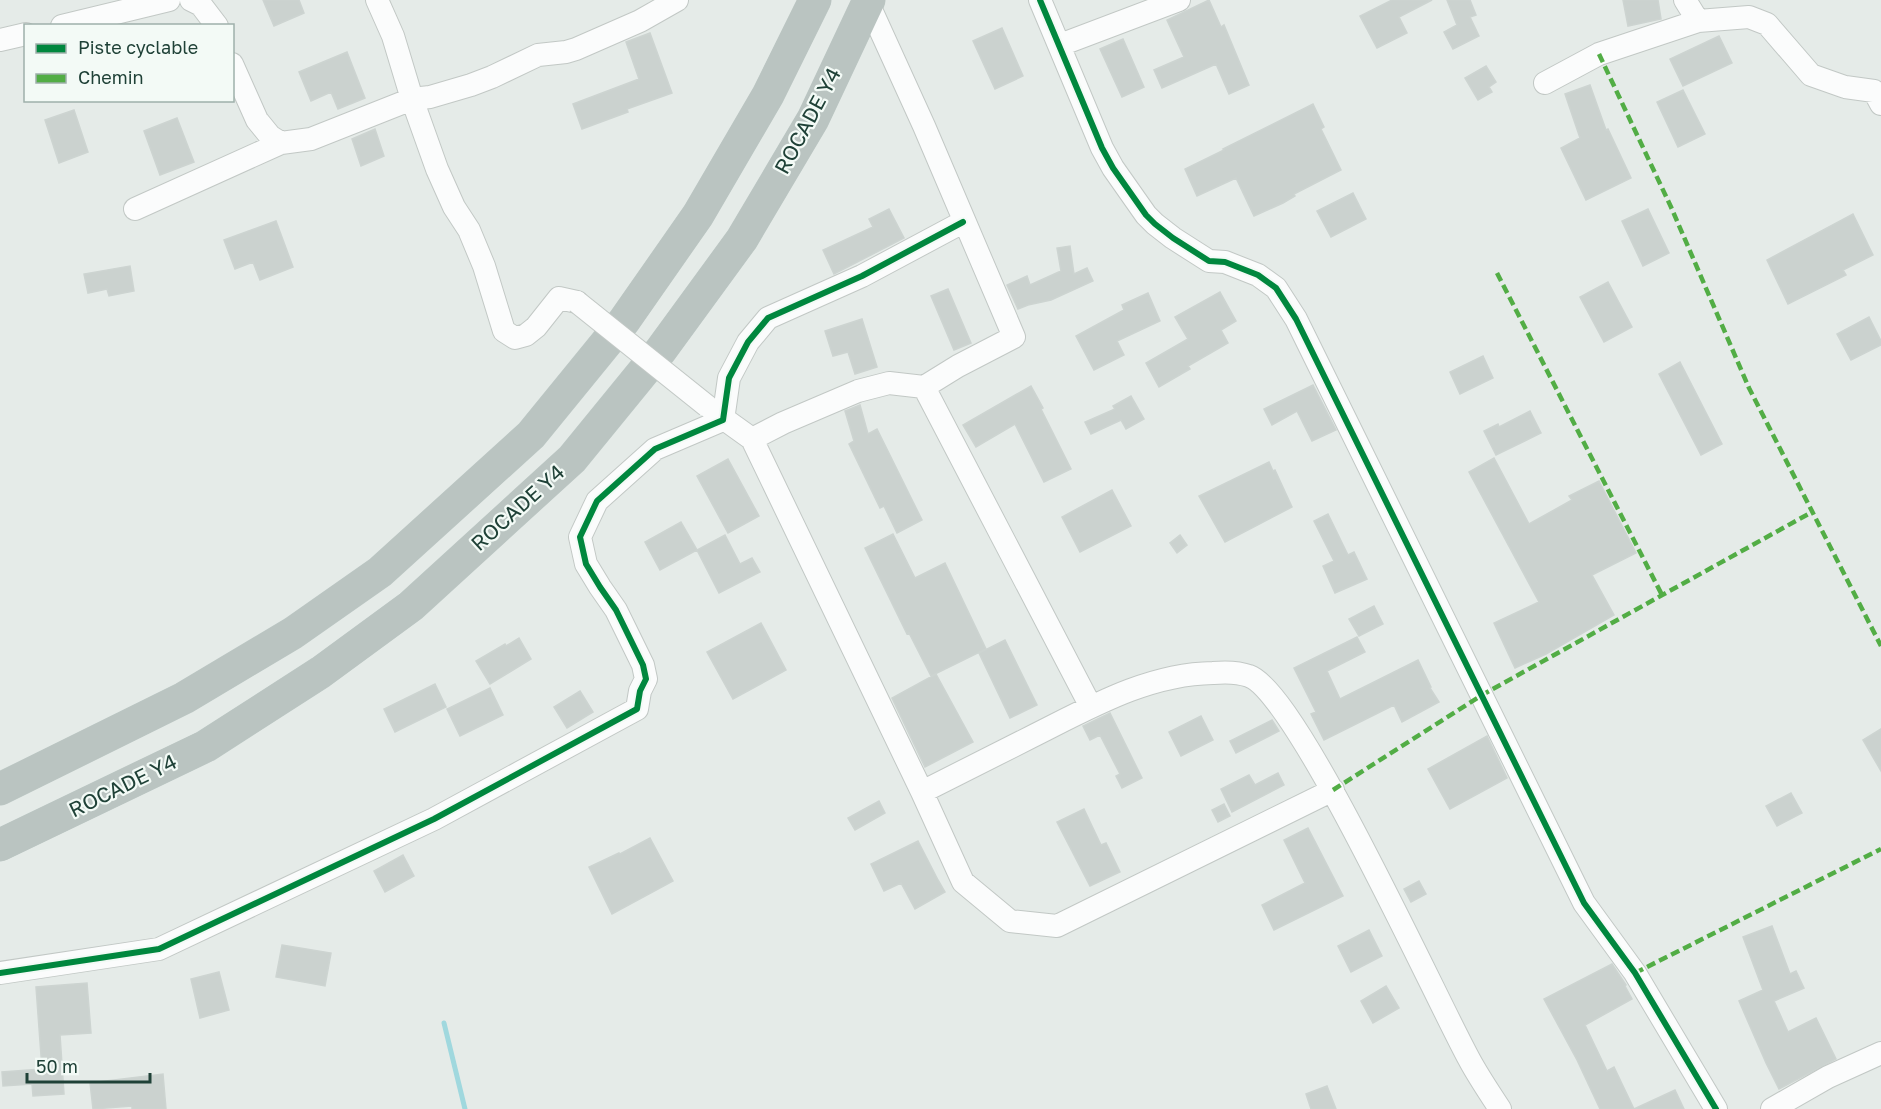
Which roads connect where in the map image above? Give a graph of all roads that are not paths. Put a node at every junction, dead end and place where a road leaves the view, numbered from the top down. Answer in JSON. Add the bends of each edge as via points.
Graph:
{"nodes":[{"id":1,"x":169,"y":0,"type":"edge"},
{"id":2,"x":191,"y":0,"type":"edge"},
{"id":3,"x":377,"y":0,"type":"edge"},
{"id":4,"x":677,"y":0,"type":"edge"},
{"id":5,"x":815,"y":0,"type":"edge"},
{"id":6,"x":1040,"y":0,"type":"edge"},
{"id":7,"x":1179,"y":0,"type":"edge"},
{"id":8,"x":1685,"y":0,"type":"edge"},
{"id":9,"x":868,"y":1,"type":"edge"},
{"id":10,"x":1698,"y":21,"type":"junction"},
{"id":11,"x":70,"y":24,"type":"edge"},
{"id":12,"x":215,"y":24,"type":"edge"},
{"id":13,"x":24,"y":34,"type":"edge"},
{"id":14,"x":0,"y":40,"type":"edge"},
{"id":15,"x":1060,"y":45,"type":"junction"},
{"id":16,"x":234,"y":68,"type":"edge"},
{"id":17,"x":1545,"y":83,"type":"dead end"},
{"id":18,"x":412,"y":99,"type":"junction"},
{"id":19,"x":1881,"y":105,"type":"edge"},
{"id":20,"x":281,"y":143,"type":"junction"},
{"id":21,"x":135,"y":209,"type":"dead end"},
{"id":22,"x":963,"y":222,"type":"junction"},
{"id":23,"x":924,"y":387,"type":"junction"},
{"id":24,"x":715,"y":413,"type":"junction"},
{"id":25,"x":752,"y":439,"type":"junction"},
{"id":26,"x":1091,"y":707,"type":"junction"},
{"id":27,"x":0,"y":789,"type":"edge"},
{"id":28,"x":1333,"y":790,"type":"junction"},
{"id":29,"x":922,"y":792,"type":"junction"},
{"id":30,"x":0,"y":845,"type":"edge"},
{"id":31,"x":0,"y":972,"type":"edge"},
{"id":32,"x":1881,"y":1053,"type":"edge"},
{"id":33,"x":1500,"y":1109,"type":"edge"},
{"id":34,"x":1716,"y":1109,"type":"edge"},
{"id":35,"x":1772,"y":1109,"type":"edge"}],
"edges":[{"from":1,"to":11,"type":"street"},
{"from":2,"to":12,"type":"street","via":[[201,5]]},
{"from":3,"to":18,"type":"street","via":[[393,36]]},
{"from":4,"to":18,"type":"street","via":[[576,49],[538,55],[471,85]]},
{"from":5,"to":27,"type":"highway","via":[[768,95],[698,215],[624,321],[531,435],[380,572],[293,633],[184,698]]},
{"from":6,"to":15,"type":"street"},
{"from":7,"to":15,"type":"street"},
{"from":8,"to":10,"type":"street"},
{"from":9,"to":22,"type":"street"},
{"from":9,"to":30,"type":"highway","name":"ROCADE Y4","via":[[813,119],[742,239],[661,350],[572,459],[411,606],[321,672],[206,746]]},
{"from":10,"to":17,"type":"street","via":[[1599,54]]},
{"from":10,"to":19,"type":"street","via":[[1749,17],[1767,24],[1811,75],[1845,87],[1874,91]]},
{"from":13,"to":14,"type":"street"},
{"from":15,"to":34,"type":"street","via":[[1102,148],[1146,215],[1209,261],[1226,262],[1258,275],[1276,288],[1296,319],[1584,903],[1635,973]]},
{"from":16,"to":20,"type":"street","via":[[257,120]]},
{"from":18,"to":20,"type":"street","via":[[311,139]]},
{"from":18,"to":24,"type":"street","bridge":true,"via":[[437,169],[484,266],[504,331],[515,338],[526,335],[559,298],[577,302]]},
{"from":20,"to":21,"type":"street"},
{"from":22,"to":23,"type":"street","via":[[1014,337]]},
{"from":22,"to":24,"type":"street","via":[[862,276],[768,318],[748,342]]},
{"from":23,"to":25,"type":"street","via":[[889,383],[858,391]]},
{"from":23,"to":26,"type":"street"},
{"from":24,"to":25,"type":"street"},
{"from":24,"to":31,"type":"street","via":[[655,449],[597,501],[580,537],[586,564],[616,610],[643,665],[646,679],[637,709],[434,819],[159,949]]},
{"from":25,"to":29,"type":"street"},
{"from":26,"to":28,"type":"street","via":[[1175,675],[1225,672],[1251,676],[1288,718]]},
{"from":26,"to":29,"type":"street"},
{"from":28,"to":29,"type":"street","via":[[1057,926],[1010,921],[963,882]]},
{"from":28,"to":33,"type":"street","via":[[1469,1060]]},
{"from":32,"to":35,"type":"street"}]}
